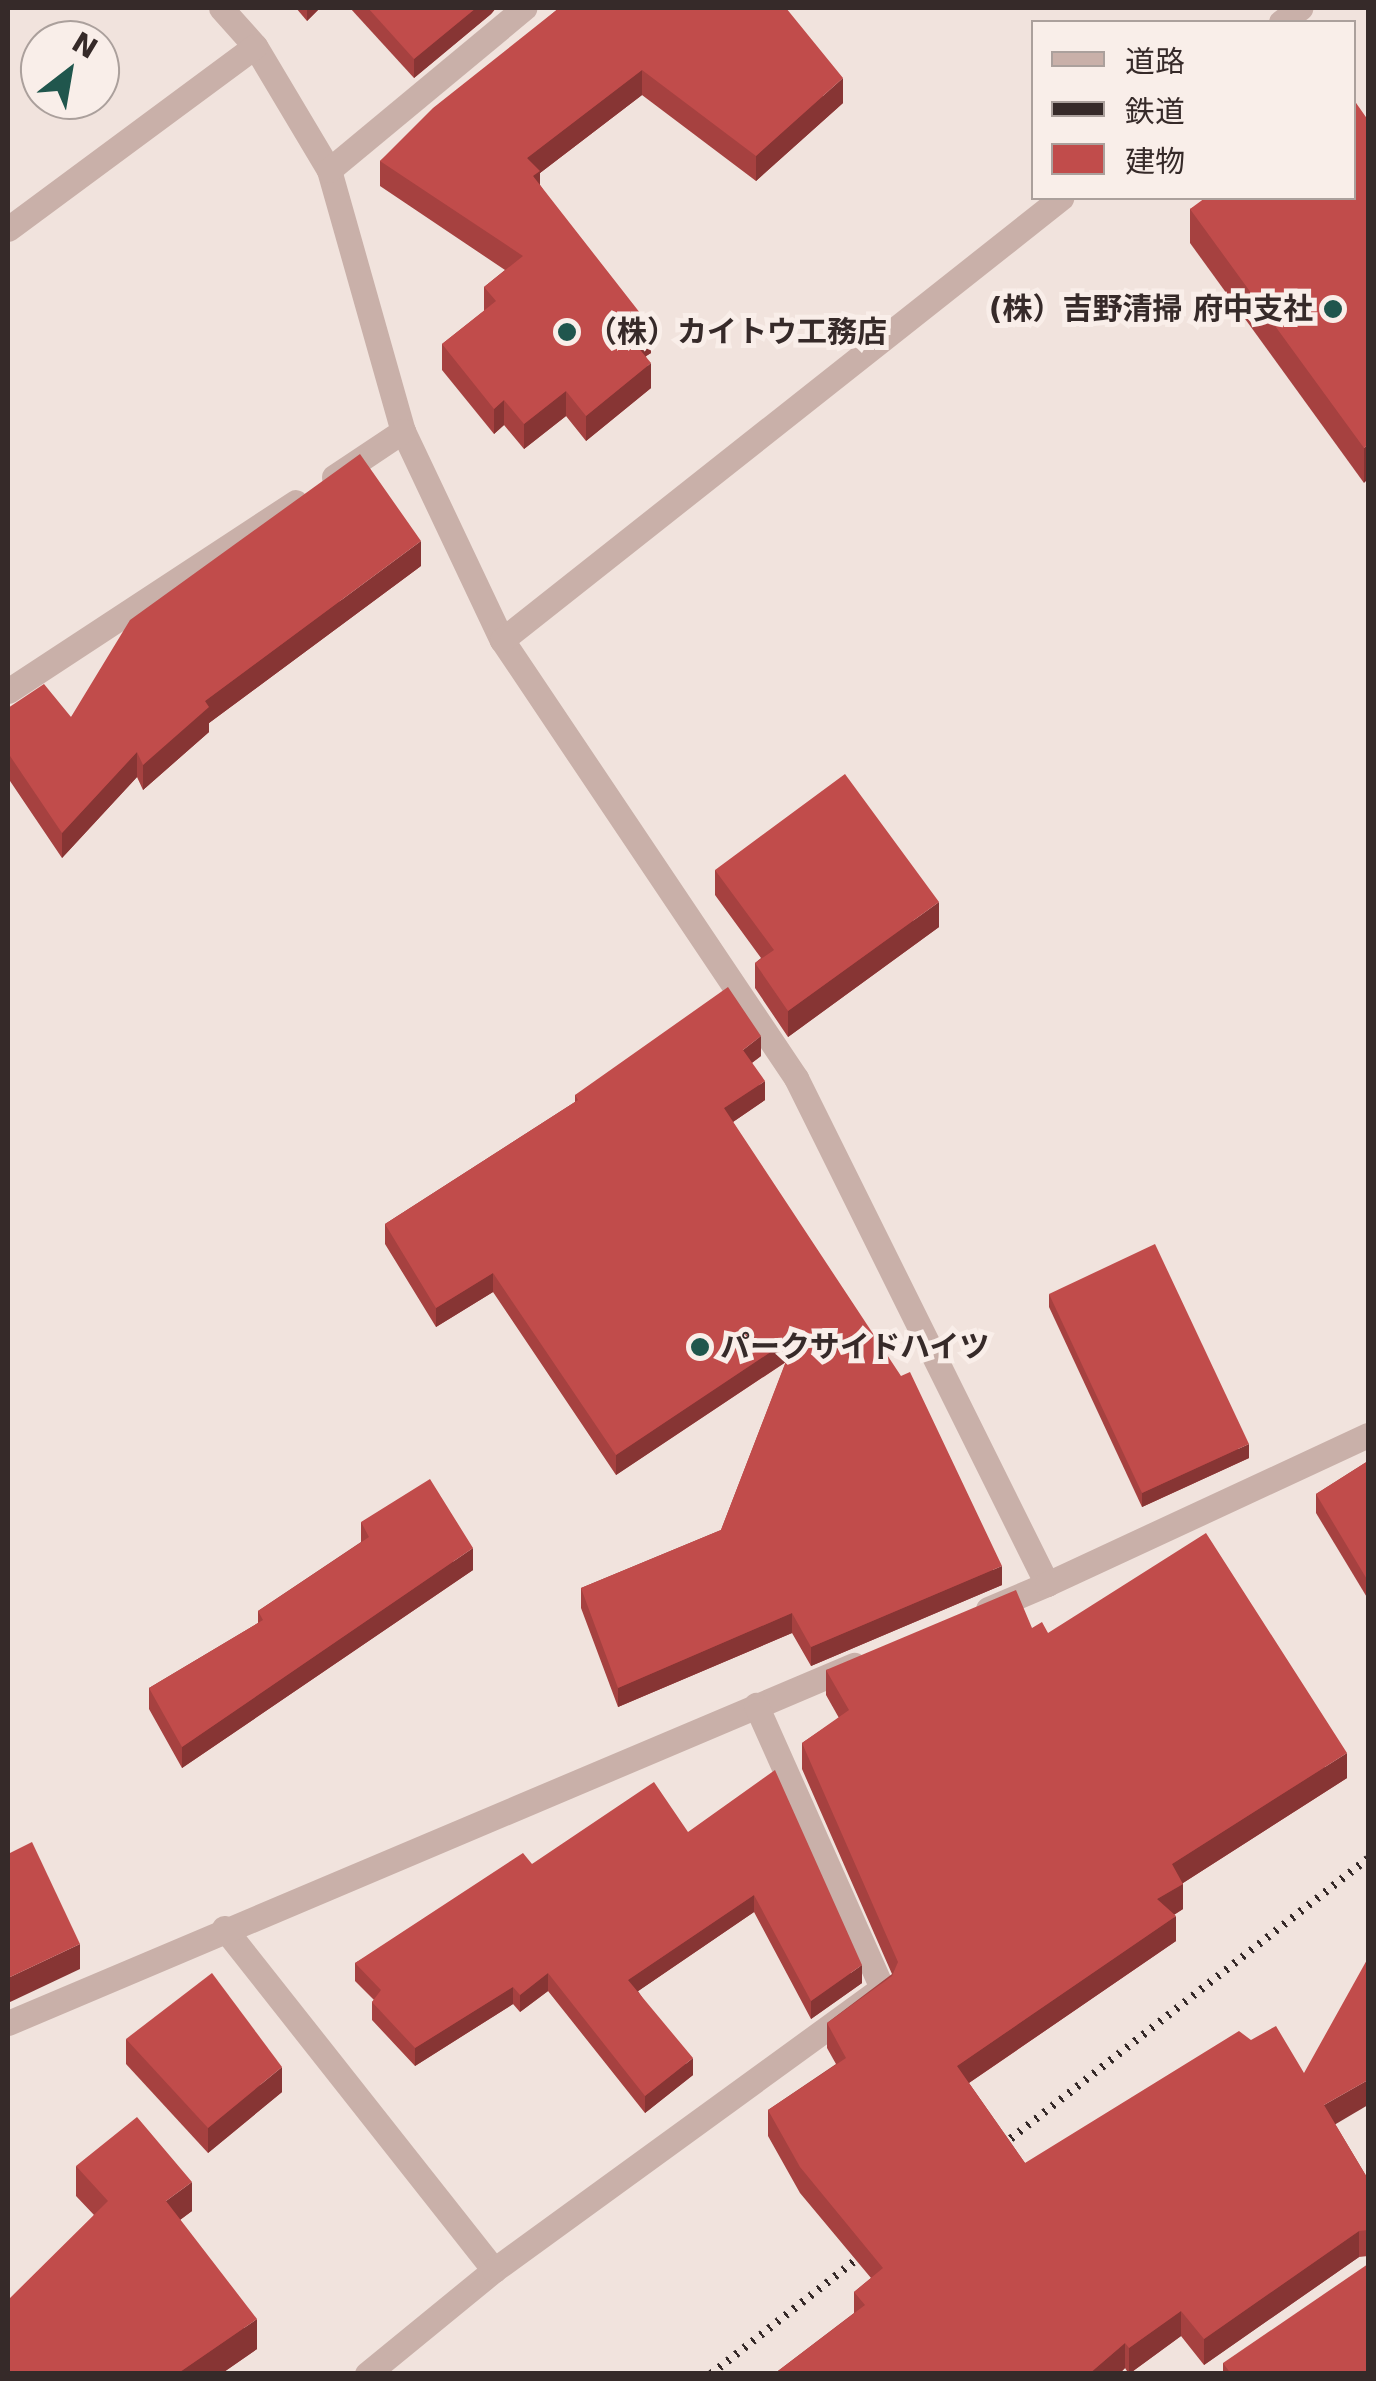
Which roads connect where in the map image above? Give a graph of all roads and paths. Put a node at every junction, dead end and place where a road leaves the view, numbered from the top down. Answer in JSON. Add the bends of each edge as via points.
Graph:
{"nodes":[{"id":1,"x":221,"y":8,"type":"edge"},
{"id":2,"x":524,"y":8,"type":"edge"},
{"id":3,"x":255,"y":46,"type":"junction"},
{"id":4,"x":328,"y":170,"type":"junction"},
{"id":5,"x":1058,"y":200,"type":"edge"},
{"id":6,"x":8,"y":228,"type":"edge"},
{"id":7,"x":404,"y":431,"type":"junction"},
{"id":8,"x":502,"y":640,"type":"junction"},
{"id":9,"x":8,"y":691,"type":"edge"},
{"id":10,"x":1368,"y":1435,"type":"edge"},
{"id":11,"x":1047,"y":1584,"type":"junction"},
{"id":12,"x":956,"y":1622,"type":"edge"},
{"id":13,"x":884,"y":1652,"type":"edge"},
{"id":14,"x":756,"y":1706,"type":"junction"},
{"id":15,"x":224,"y":1928,"type":"junction"},
{"id":16,"x":8,"y":2023,"type":"edge"},
{"id":17,"x":494,"y":2270,"type":"junction"},
{"id":18,"x":367,"y":2374,"type":"edge"}],
"edges":[{"from":1,"to":3,"type":"street"},
{"from":2,"to":4,"type":"street"},
{"from":3,"to":4,"type":"street"},
{"from":3,"to":6,"type":"street"},
{"from":4,"to":7,"type":"street"},
{"from":5,"to":8,"type":"street"},
{"from":7,"to":8,"type":"street"},
{"from":7,"to":9,"type":"street"},
{"from":8,"to":11,"type":"street","via":[[796,1078]]},
{"from":10,"to":11,"type":"street"},
{"from":11,"to":12,"type":"street"},
{"from":13,"to":14,"type":"street"},
{"from":14,"to":15,"type":"street"},
{"from":14,"to":17,"type":"street","via":[[882,1988]]},
{"from":15,"to":16,"type":"street"},
{"from":15,"to":17,"type":"street"},
{"from":17,"to":18,"type":"street"}]}
